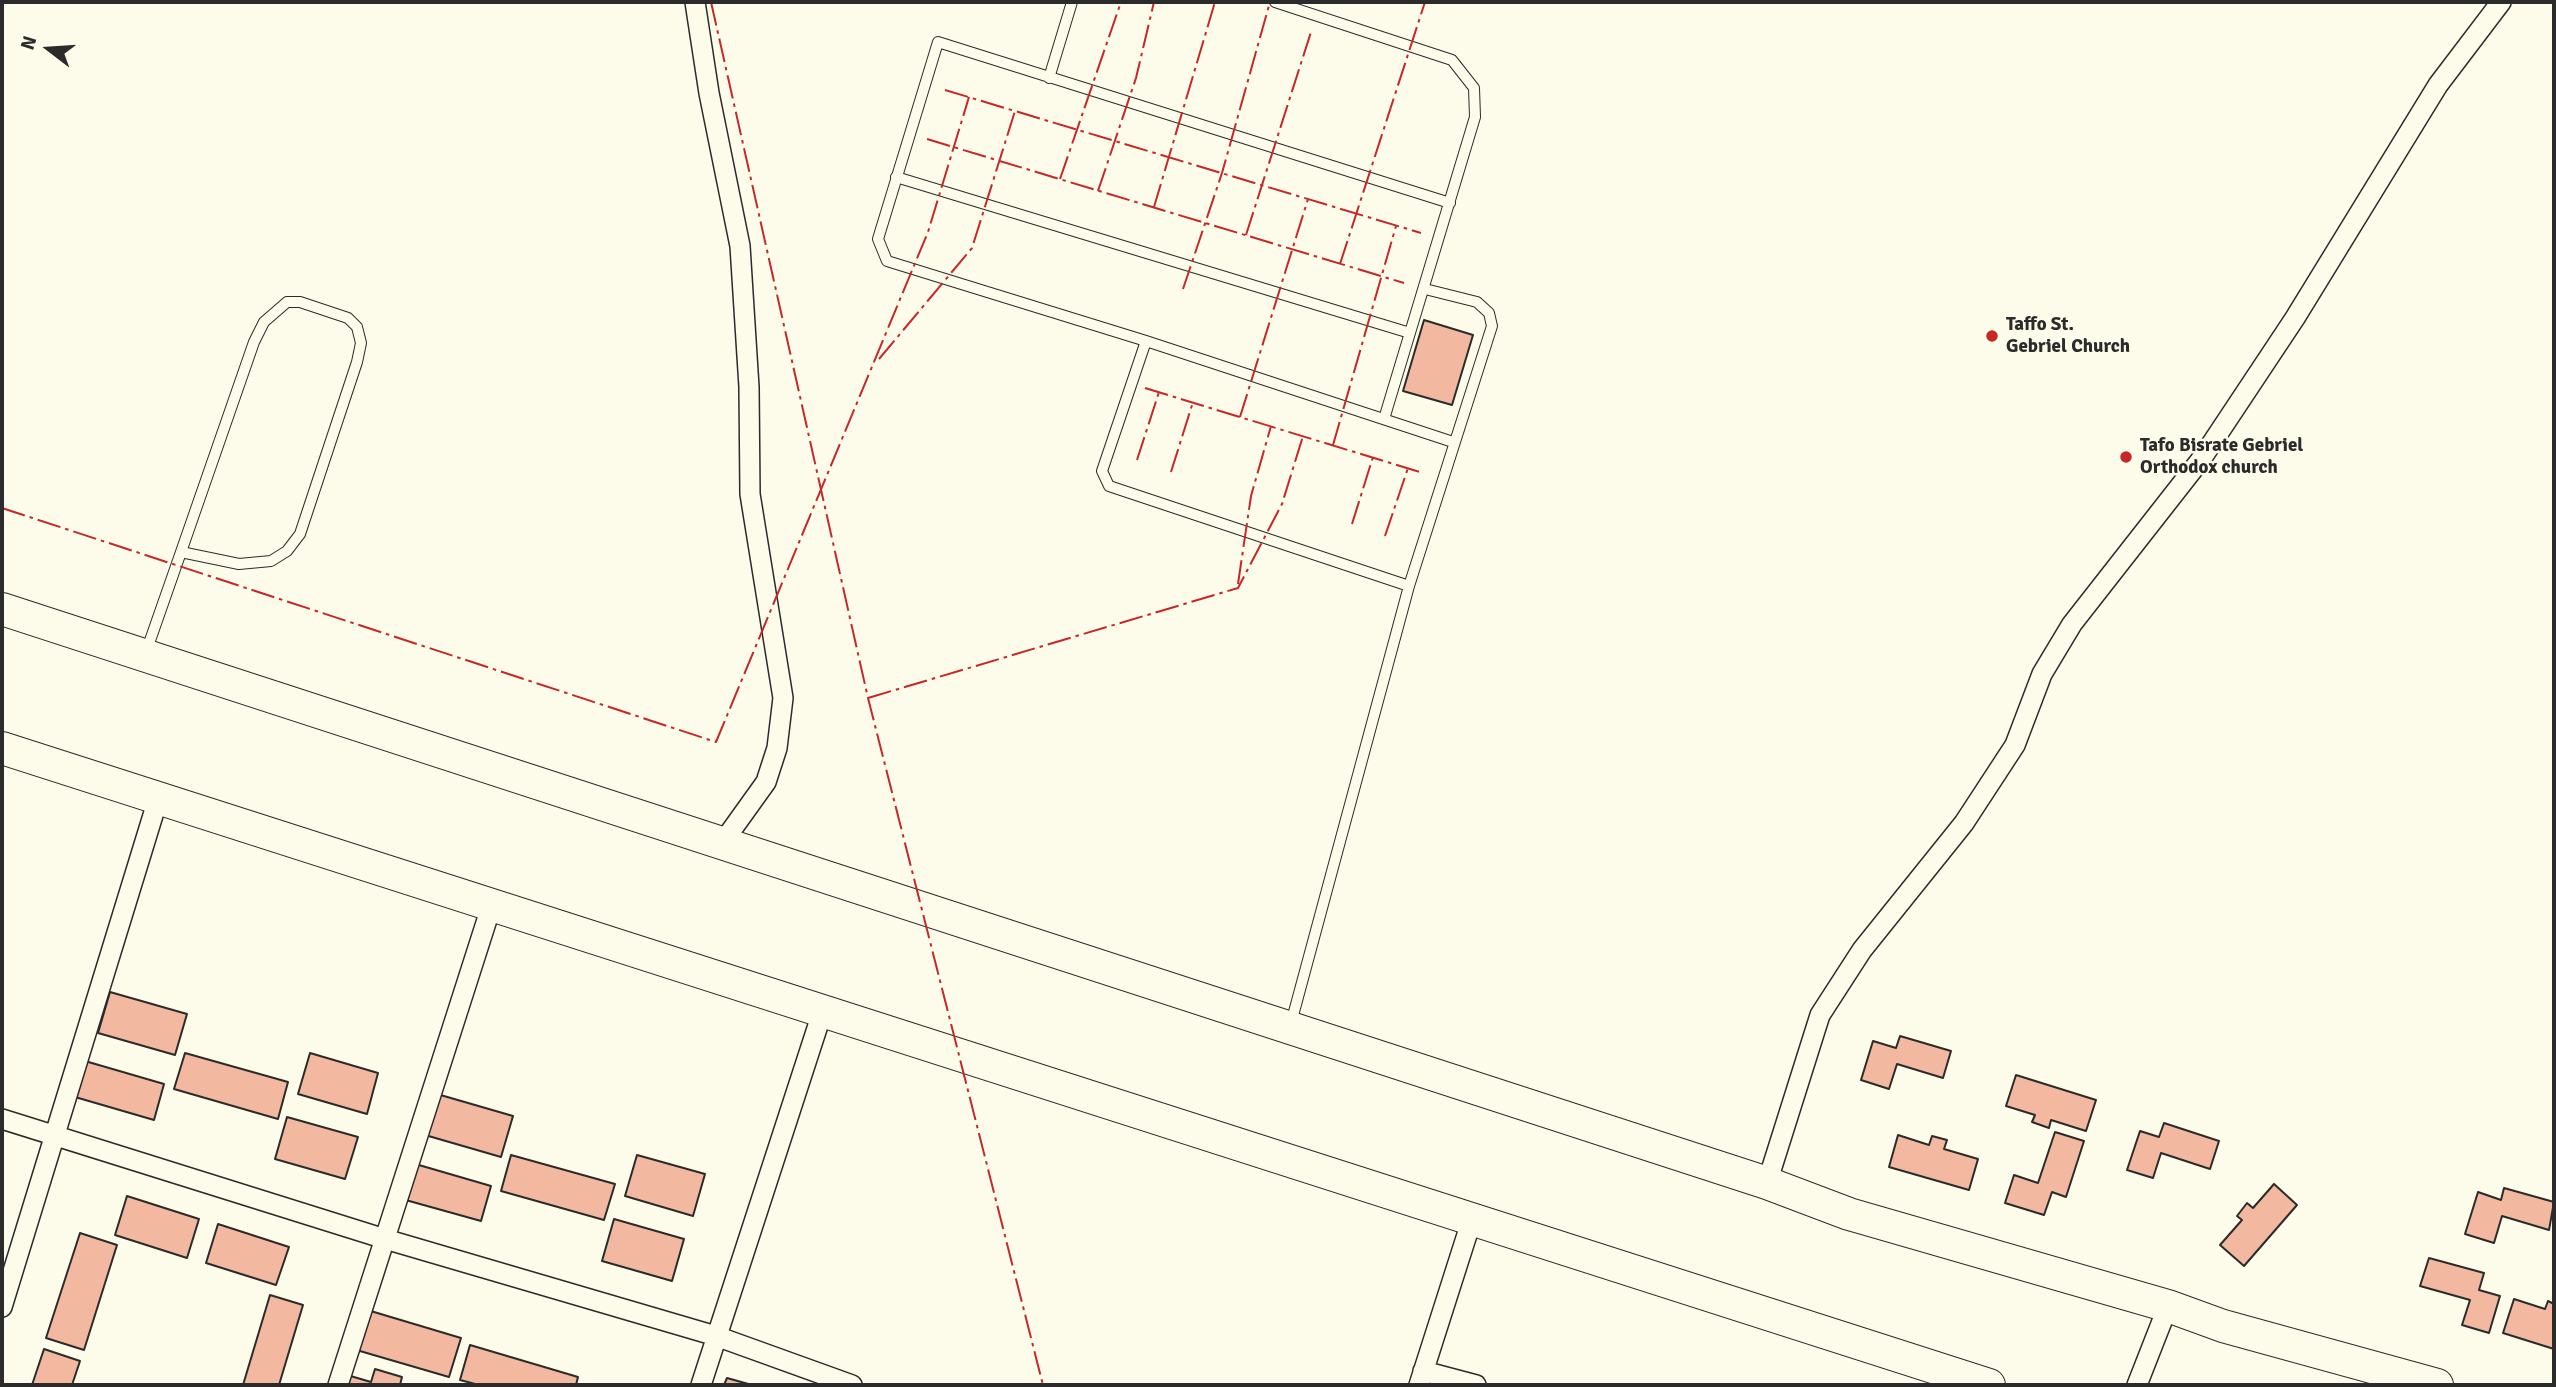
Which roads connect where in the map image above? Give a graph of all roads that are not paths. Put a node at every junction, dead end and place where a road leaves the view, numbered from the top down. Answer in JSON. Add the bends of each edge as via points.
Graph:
{"nodes":[{"id":1,"x":695,"y":2,"type":"edge"},
{"id":2,"x":1072,"y":2,"type":"edge"},
{"id":3,"x":1275,"y":2,"type":"edge"},
{"id":4,"x":2501,"y":2,"type":"edge"},
{"id":5,"x":1049,"y":78,"type":"junction"},
{"id":6,"x":896,"y":177,"type":"junction"},
{"id":7,"x":1450,"y":203,"type":"junction"},
{"id":8,"x":1425,"y":289,"type":"junction"},
{"id":9,"x":1410,"y":333,"type":"junction"},
{"id":10,"x":1146,"y":341,"type":"junction"},
{"id":11,"x":1384,"y":419,"type":"junction"},
{"id":12,"x":1453,"y":442,"type":"junction"},
{"id":13,"x":181,"y":552,"type":"junction"},
{"id":14,"x":1409,"y":586,"type":"junction"},
{"id":15,"x":2,"y":610,"type":"edge"},
{"id":16,"x":144,"y":656,"type":"junction"},
{"id":17,"x":2,"y":748,"type":"edge"},
{"id":18,"x":158,"y":800,"type":"junction"},
{"id":19,"x":723,"y":842,"type":"junction"},
{"id":20,"x":492,"y":904,"type":"junction"},
{"id":21,"x":822,"y":1013,"type":"junction"},
{"id":22,"x":1289,"y":1028,"type":"junction"},
{"id":23,"x":2,"y":1119,"type":"edge"},
{"id":24,"x":55,"y":1137,"type":"junction"},
{"id":25,"x":1767,"y":1183,"type":"junction"},
{"id":26,"x":1472,"y":1219,"type":"junction"},
{"id":27,"x":384,"y":1239,"type":"junction"},
{"id":28,"x":2168,"y":1306,"type":"junction"},
{"id":29,"x":2,"y":1307,"type":"edge"},
{"id":30,"x":716,"y":1336,"type":"junction"},
{"id":31,"x":1421,"y":1378,"type":"edge"},
{"id":32,"x":338,"y":1385,"type":"edge"},
{"id":33,"x":701,"y":1385,"type":"edge"},
{"id":34,"x":852,"y":1385,"type":"edge"},
{"id":35,"x":1476,"y":1385,"type":"edge"},
{"id":36,"x":1989,"y":1385,"type":"edge"},
{"id":37,"x":2137,"y":1385,"type":"edge"},
{"id":38,"x":2437,"y":1385,"type":"edge"}],
"edges":[{"from":1,"to":19,"type":"street","via":[[740,246],[750,494],[783,698],[777,748],[766,782]]},
{"from":2,"to":5,"type":"lane"},
{"from":3,"to":7,"type":"lane","via":[[1452,61],[1464,74],[1474,89],[1475,117]]},
{"from":4,"to":25,"type":"street","via":[[2438,85],[2295,318],[2202,458],[2072,624],[2042,674],[2014,745],[1964,823],[1862,950],[1820,1015]]},
{"from":5,"to":6,"type":"lane","via":[[937,41]]},
{"from":5,"to":7,"type":"lane"},
{"from":6,"to":9,"type":"lane"},
{"from":6,"to":10,"type":"lane","via":[[878,239],[887,261]]},
{"from":7,"to":8,"type":"lane"},
{"from":8,"to":9,"type":"lane"},
{"from":8,"to":12,"type":"lane","via":[[1477,302],[1489,313],[1492,326]]},
{"from":9,"to":11,"type":"lane"},
{"from":10,"to":11,"type":"lane"},
{"from":10,"to":14,"type":"lane","via":[[1102,471],[1109,486]]},
{"from":11,"to":12,"type":"lane"},
{"from":12,"to":14,"type":"lane"},
{"from":13,"to":13,"type":"lane","via":[[264,322],[287,302],[348,318],[357,327],[361,343],[357,362],[300,534],[287,551],[271,561],[239,564]]},
{"from":13,"to":16,"type":"lane"},
{"from":14,"to":22,"type":"lane"},
{"from":15,"to":16,"type":"highway"},
{"from":16,"to":19,"type":"highway"},
{"from":17,"to":18,"type":"highway"},
{"from":18,"to":20,"type":"highway"},
{"from":18,"to":24,"type":"street"},
{"from":19,"to":22,"type":"highway"},
{"from":20,"to":21,"type":"highway"},
{"from":20,"to":27,"type":"street"},
{"from":21,"to":26,"type":"highway"},
{"from":21,"to":30,"type":"street"},
{"from":22,"to":25,"type":"highway"},
{"from":23,"to":24,"type":"street"},
{"from":24,"to":27,"type":"street"},
{"from":24,"to":29,"type":"street"},
{"from":25,"to":28,"type":"highway","via":[[1937,1241]]},
{"from":26,"to":31,"type":"street"},
{"from":26,"to":36,"type":"highway"},
{"from":27,"to":30,"type":"street"},
{"from":27,"to":32,"type":"street"},
{"from":28,"to":37,"type":"street"},
{"from":28,"to":38,"type":"highway","via":[[2223,1326]]},
{"from":30,"to":33,"type":"street"},
{"from":30,"to":34,"type":"street"},
{"from":31,"to":35,"type":"street"}]}
